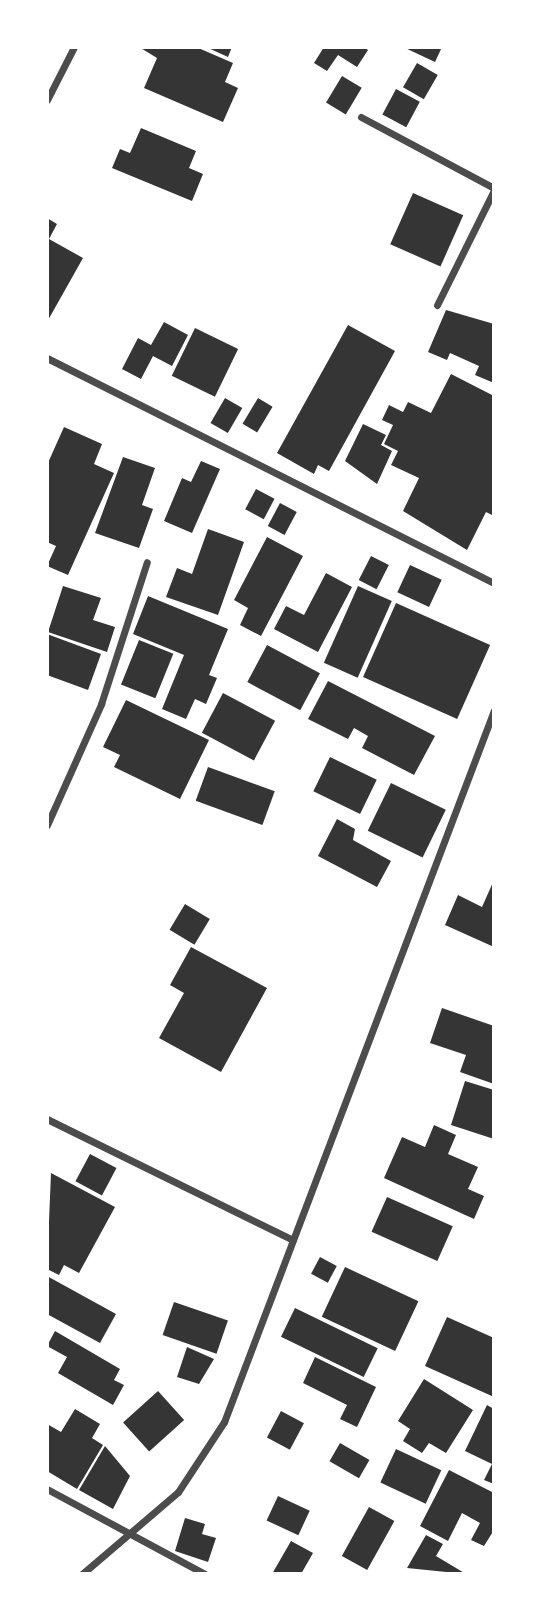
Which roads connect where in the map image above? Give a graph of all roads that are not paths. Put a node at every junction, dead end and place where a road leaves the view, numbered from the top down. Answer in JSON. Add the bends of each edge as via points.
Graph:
{"nodes":[{"id":1,"x":74,"y":47,"type":"edge"},
{"id":2,"x":47,"y":100,"type":"edge"},
{"id":3,"x":361,"y":117,"type":"dead end"},
{"id":4,"x":494,"y":189,"type":"edge"},
{"id":5,"x":437,"y":305,"type":"dead end"},
{"id":6,"x":47,"y":358,"type":"edge"},
{"id":7,"x":147,"y":562,"type":"dead end"},
{"id":8,"x":494,"y":583,"type":"edge"},
{"id":9,"x":494,"y":710,"type":"edge"},
{"id":10,"x":47,"y":825,"type":"edge"},
{"id":11,"x":47,"y":1119,"type":"edge"},
{"id":12,"x":293,"y":1240,"type":"junction"},
{"id":13,"x":47,"y":1489,"type":"edge"},
{"id":14,"x":134,"y":1536,"type":"junction"},
{"id":15,"x":82,"y":1574,"type":"edge"},
{"id":16,"x":205,"y":1574,"type":"edge"}],
"edges":[{"from":1,"to":2,"type":"street"},
{"from":3,"to":4,"type":"street"},
{"from":4,"to":5,"type":"street"},
{"from":6,"to":8,"type":"street"},
{"from":7,"to":10,"type":"street","via":[[101,704]]},
{"from":9,"to":12,"type":"street"},
{"from":11,"to":12,"type":"street"},
{"from":12,"to":14,"type":"street","via":[[224,1422],[200,1465]]},
{"from":13,"to":14,"type":"street"},
{"from":14,"to":15,"type":"street"},
{"from":14,"to":16,"type":"street"}]}
